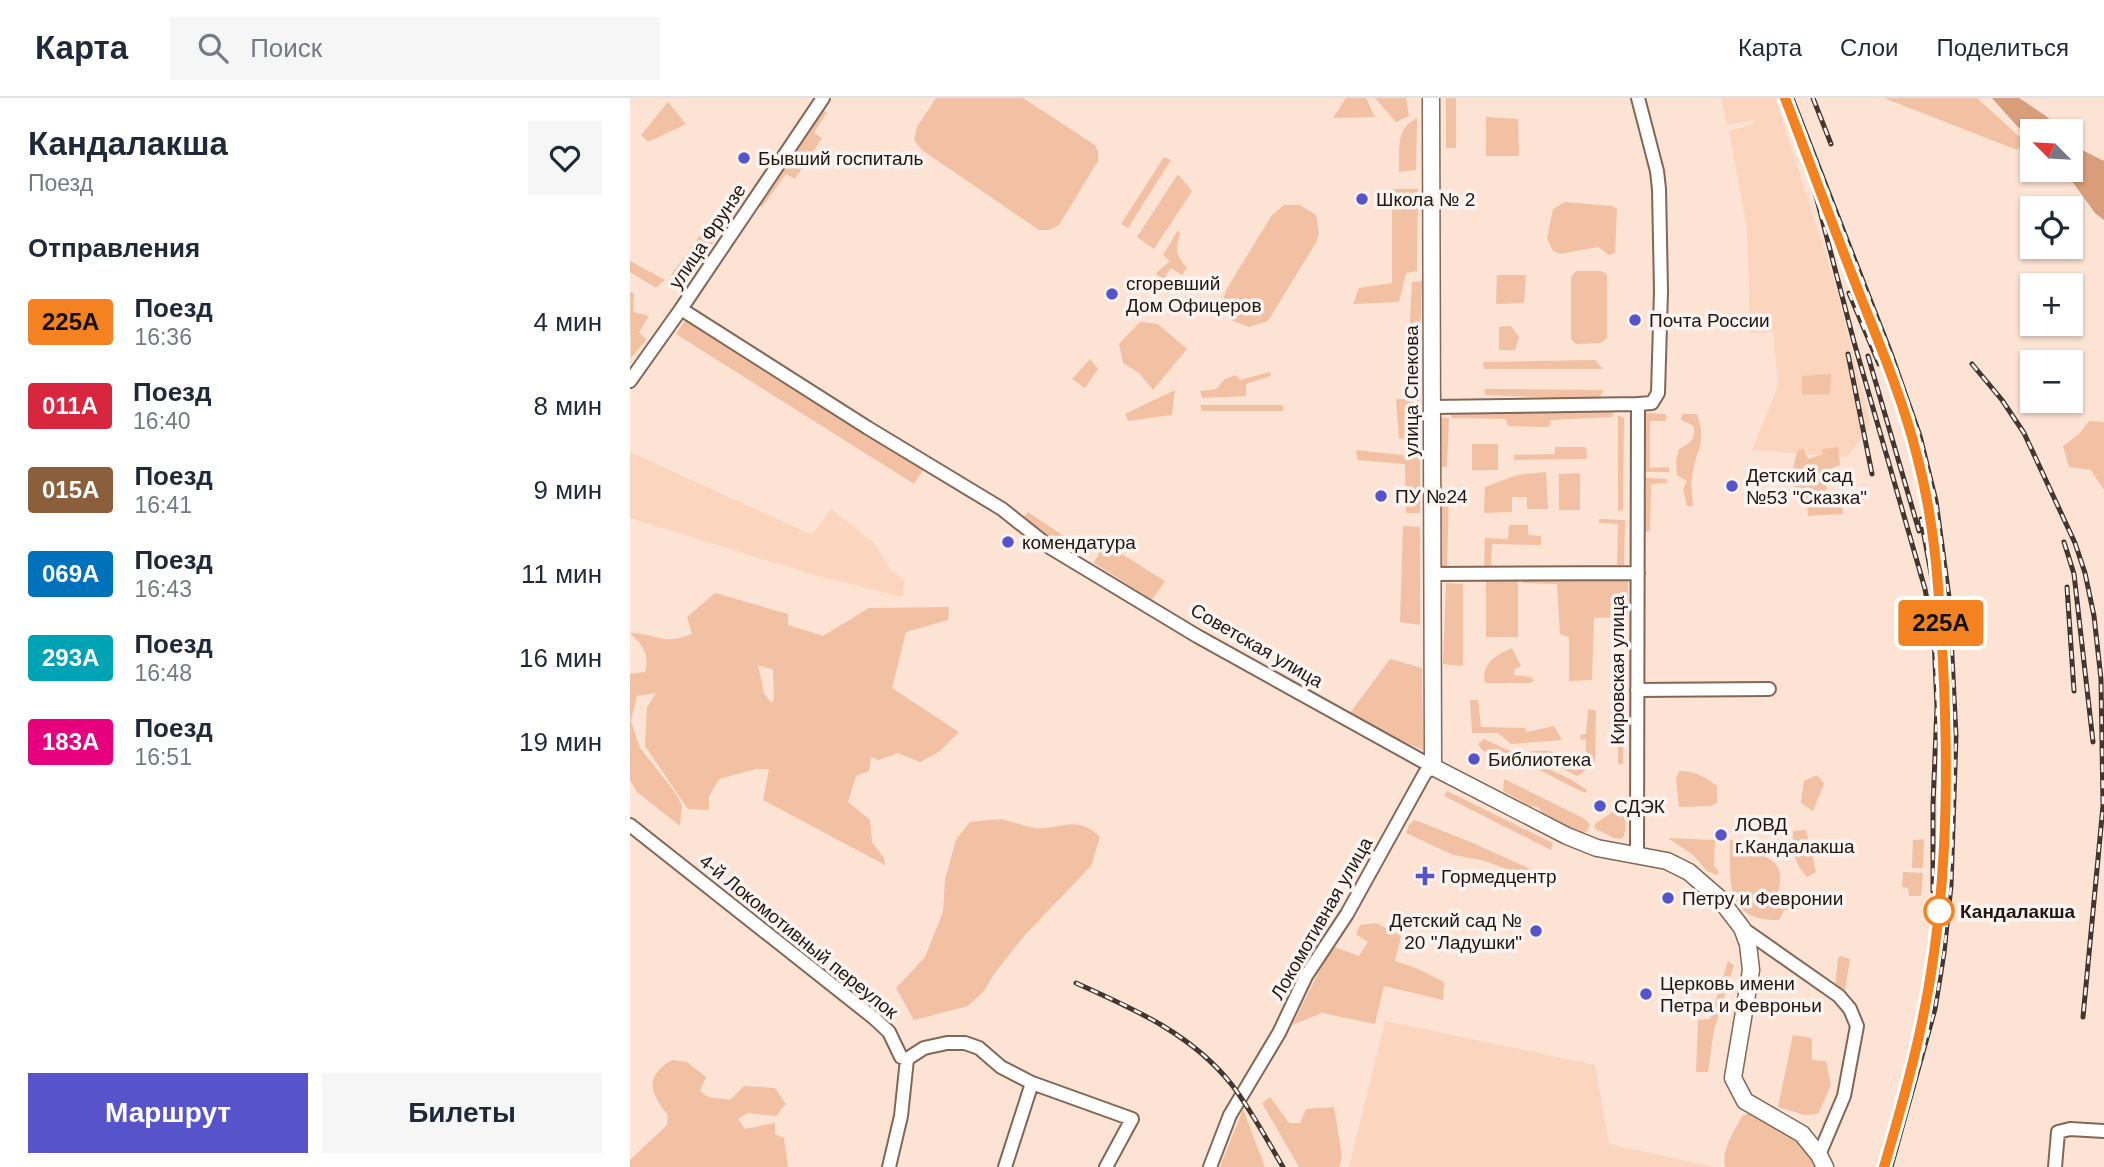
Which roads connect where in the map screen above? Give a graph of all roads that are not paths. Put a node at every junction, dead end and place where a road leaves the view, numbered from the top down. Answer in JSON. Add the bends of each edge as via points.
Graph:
{"nodes":[{"id":1,"x":823,"y":98,"type":"edge"},
{"id":2,"x":1431,"y":98,"type":"edge"},
{"id":3,"x":1638,"y":98,"type":"edge"},
{"id":4,"x":681,"y":309,"type":"junction"},
{"id":5,"x":630,"y":381,"type":"edge"},
{"id":6,"x":1638,"y":404,"type":"junction"},
{"id":7,"x":1432,"y":407,"type":"junction"},
{"id":8,"x":876,"y":433,"type":"joint"},
{"id":9,"x":1638,"y":573,"type":"junction"},
{"id":10,"x":1432,"y":574,"type":"junction"},
{"id":11,"x":1769,"y":689,"type":"dead end"},
{"id":12,"x":1637,"y":690,"type":"junction"},
{"id":13,"x":1433,"y":767,"type":"junction"},
{"id":14,"x":630,"y":825,"type":"edge"},
{"id":15,"x":1637,"y":855,"type":"junction"},
{"id":16,"x":1742,"y":928,"type":"junction"},
{"id":17,"x":907,"y":1059,"type":"junction"},
{"id":18,"x":1032,"y":1083,"type":"junction"},
{"id":19,"x":2104,"y":1131,"type":"edge"},
{"id":20,"x":1822,"y":1161,"type":"edge"},
{"id":21,"x":889,"y":1167,"type":"edge"},
{"id":22,"x":1005,"y":1167,"type":"edge"},
{"id":23,"x":1106,"y":1167,"type":"edge"},
{"id":24,"x":1210,"y":1167,"type":"edge"},
{"id":25,"x":2055,"y":1167,"type":"edge"}],
"edges":[{"from":1,"to":4,"type":"street","name":"улица Фрунзе"},
{"from":2,"to":7,"type":"main road","name":"улица Спекова"},
{"from":3,"to":6,"type":"street","via":[[1659,184],[1661,291],[1658,393],[1652,403]]},
{"from":4,"to":5,"type":"street"},
{"from":4,"to":8,"type":"street","name":"улица Фрунзе"},
{"from":6,"to":7,"type":"street"},
{"from":6,"to":9,"type":"street","name":"Кировская улица"},
{"from":7,"to":10,"type":"main road","name":"улица Спекова"},
{"from":8,"to":13,"type":"street","name":"Советская улица","via":[[1198,636]]},
{"from":9,"to":10,"type":"street"},
{"from":9,"to":12,"type":"street","name":"Кировская улица"},
{"from":10,"to":13,"type":"main road","name":"улица Спекова"},
{"from":11,"to":12,"type":"street"},
{"from":12,"to":15,"type":"street","name":"Кировская улица"},
{"from":13,"to":15,"type":"main road","name":"Советская улица","via":[[1567,836],[1597,848]]},
{"from":13,"to":24,"type":"street","name":"Локомотивная улица","via":[[1425,773],[1359,893],[1306,976],[1279,1033],[1230,1115]]},
{"from":14,"to":17,"type":"street","name":"4-й Локомотивный переулок","via":[[874,1018]]},
{"from":15,"to":16,"type":"main road","via":[[1667,861],[1689,872],[1719,898]]},
{"from":16,"to":20,"type":"main road","via":[[1751,970],[1733,1078],[1745,1101],[1802,1135]]},
{"from":16,"to":20,"type":"street","via":[[1839,996],[1857,1026],[1844,1096]]},
{"from":17,"to":18,"type":"street","via":[[924,1048],[965,1043]]},
{"from":17,"to":21,"type":"street"},
{"from":18,"to":22,"type":"street"},
{"from":18,"to":23,"type":"street","via":[[1132,1119]]},
{"from":19,"to":25,"type":"street","via":[[2058,1132]]}]}
